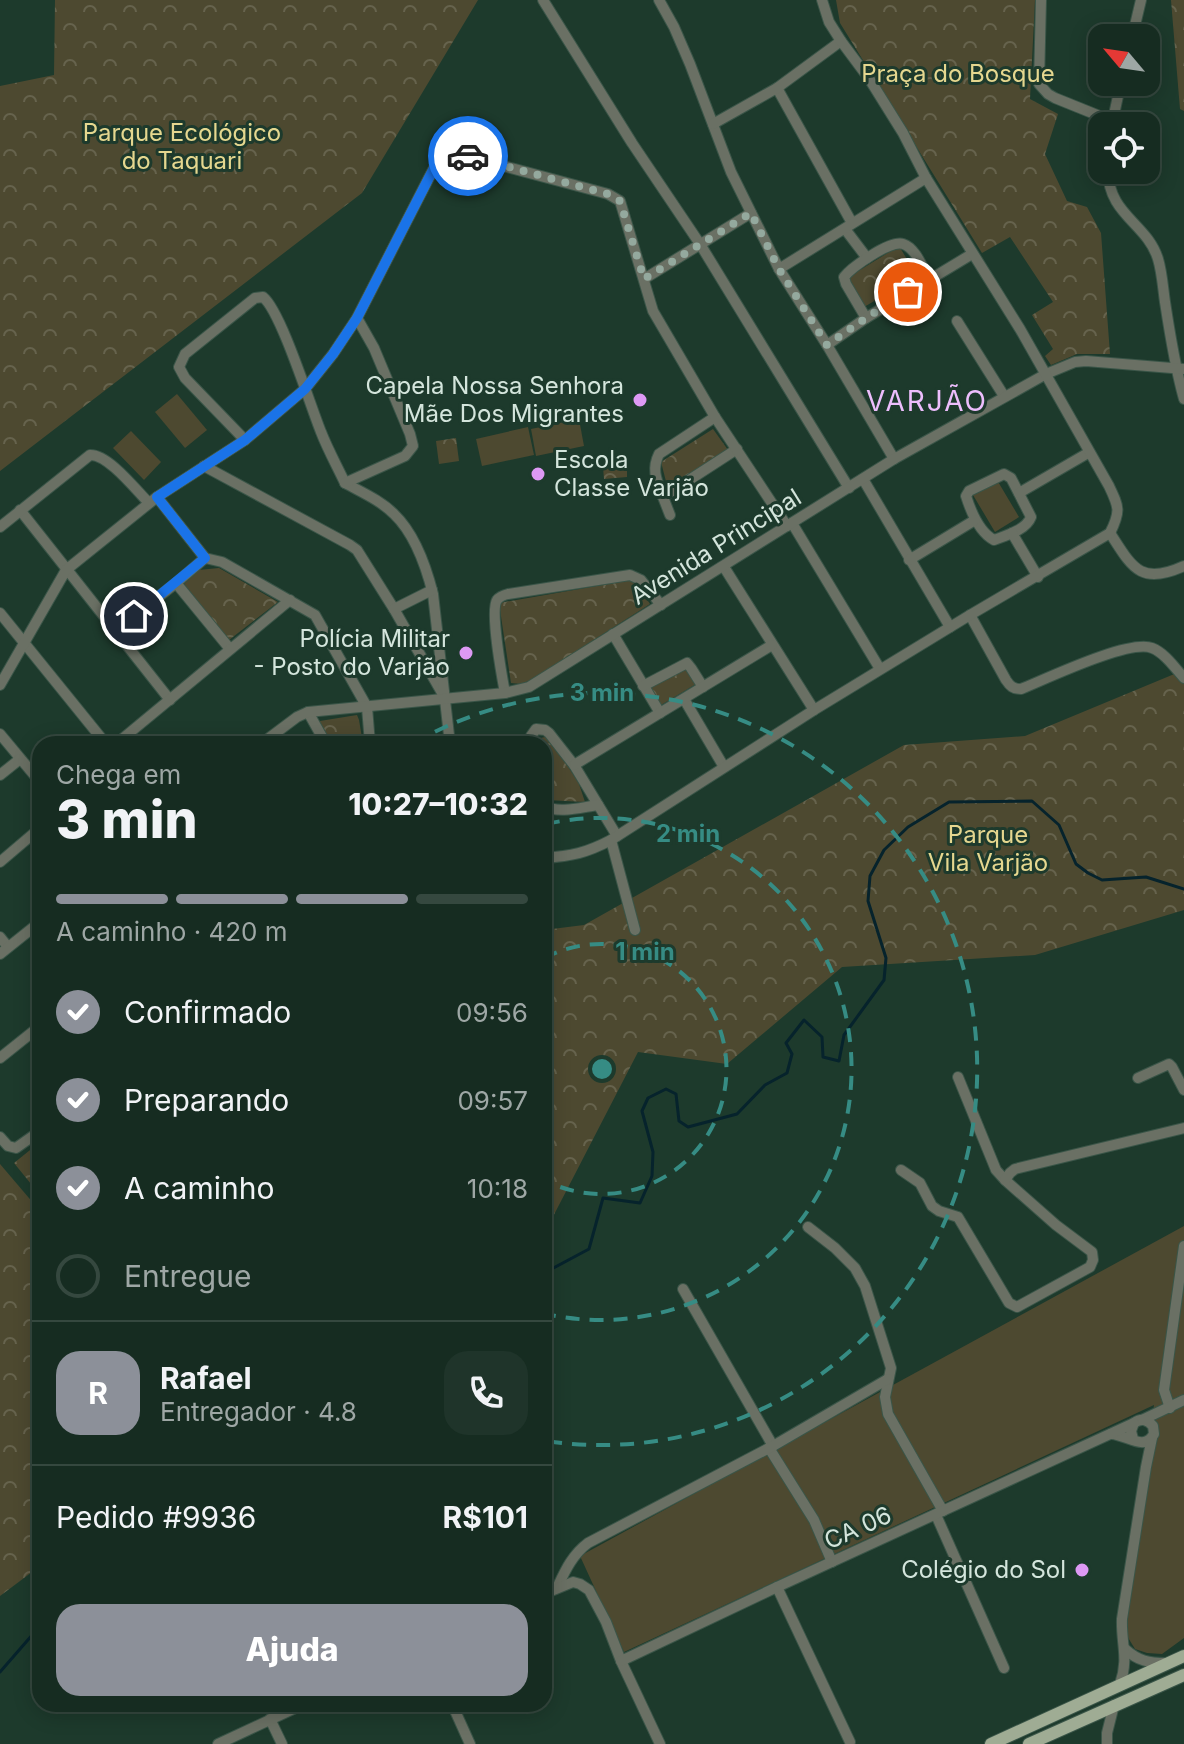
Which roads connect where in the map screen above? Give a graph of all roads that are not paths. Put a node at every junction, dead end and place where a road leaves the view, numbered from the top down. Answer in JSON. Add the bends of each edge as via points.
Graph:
{"nodes":[{"id":1,"x":543,"y":0,"type":"edge"},
{"id":2,"x":659,"y":0,"type":"edge"},
{"id":3,"x":822,"y":0,"type":"edge"},
{"id":4,"x":1041,"y":0,"type":"edge"},
{"id":5,"x":1141,"y":0,"type":"edge"},
{"id":6,"x":1135,"y":24,"type":"edge"},
{"id":7,"x":841,"y":41,"type":"junction"},
{"id":8,"x":777,"y":88,"type":"junction"},
{"id":9,"x":1088,"y":113,"type":"edge"},
{"id":10,"x":713,"y":124,"type":"junction"},
{"id":11,"x":926,"y":178,"type":"junction"},
{"id":12,"x":1109,"y":184,"type":"edge"},
{"id":13,"x":751,"y":213,"type":"junction"},
{"id":14,"x":848,"y":226,"type":"junction"},
{"id":15,"x":700,"y":244,"type":"junction"},
{"id":16,"x":972,"y":254,"type":"junction"},
{"id":17,"x":867,"y":258,"type":"junction"},
{"id":18,"x":779,"y":269,"type":"junction"},
{"id":19,"x":644,"y":279,"type":"junction"},
{"id":20,"x":929,"y":279,"type":"junction"},
{"id":21,"x":357,"y":318,"type":"junction"},
{"id":22,"x":866,"y":318,"type":"junction"},
{"id":23,"x":957,"y":321,"type":"dead end"},
{"id":24,"x":827,"y":345,"type":"junction"},
{"id":25,"x":1180,"y":369,"type":"edge"},
{"id":26,"x":1046,"y":374,"type":"junction"},
{"id":27,"x":305,"y":389,"type":"junction"},
{"id":28,"x":1004,"y":396,"type":"junction"},
{"id":29,"x":1184,"y":399,"type":"edge"},
{"id":30,"x":715,"y":417,"type":"junction"},
{"id":31,"x":245,"y":440,"type":"junction"},
{"id":32,"x":737,"y":449,"type":"junction"},
{"id":33,"x":1088,"y":453,"type":"junction"},
{"id":34,"x":894,"y":459,"type":"junction"},
{"id":35,"x":204,"y":466,"type":"junction"},
{"id":36,"x":863,"y":479,"type":"junction"},
{"id":37,"x":345,"y":483,"type":"junction"},
{"id":38,"x":849,"y":488,"type":"junction"},
{"id":39,"x":1019,"y":493,"type":"junction"},
{"id":40,"x":663,"y":497,"type":"junction"},
{"id":41,"x":153,"y":500,"type":"junction"},
{"id":42,"x":20,"y":510,"type":"junction"},
{"id":43,"x":670,"y":515,"type":"dead end"},
{"id":44,"x":975,"y":520,"type":"junction"},
{"id":45,"x":790,"y":524,"type":"junction"},
{"id":46,"x":0,"y":527,"type":"edge"},
{"id":47,"x":1012,"y":533,"type":"junction"},
{"id":48,"x":1110,"y":533,"type":"junction"},
{"id":49,"x":205,"y":558,"type":"junction"},
{"id":50,"x":909,"y":560,"type":"junction"},
{"id":51,"x":1184,"y":566,"type":"edge"},
{"id":52,"x":724,"y":567,"type":"junction"},
{"id":53,"x":66,"y":570,"type":"junction"},
{"id":54,"x":1038,"y":577,"type":"junction"},
{"id":55,"x":176,"y":583,"type":"junction"},
{"id":56,"x":432,"y":590,"type":"junction"},
{"id":57,"x":290,"y":600,"type":"junction"},
{"id":58,"x":661,"y":605,"type":"junction"},
{"id":59,"x":394,"y":609,"type":"junction"},
{"id":60,"x":0,"y":613,"type":"edge"},
{"id":61,"x":970,"y":615,"type":"junction"},
{"id":62,"x":950,"y":627,"type":"junction"},
{"id":63,"x":115,"y":631,"type":"junction"},
{"id":64,"x":613,"y":634,"type":"junction"},
{"id":65,"x":24,"y":643,"type":"junction"},
{"id":66,"x":772,"y":645,"type":"junction"},
{"id":67,"x":230,"y":649,"type":"junction"},
{"id":68,"x":880,"y":669,"type":"junction"},
{"id":69,"x":1184,"y":678,"type":"edge"},
{"id":70,"x":0,"y":685,"type":"edge"},
{"id":71,"x":643,"y":686,"type":"junction"},
{"id":72,"x":703,"y":687,"type":"junction"},
{"id":73,"x":505,"y":693,"type":"junction"},
{"id":74,"x":445,"y":698,"type":"junction"},
{"id":75,"x":684,"y":699,"type":"junction"},
{"id":76,"x":170,"y":700,"type":"junction"},
{"id":77,"x":367,"y":707,"type":"junction"},
{"id":78,"x":814,"y":710,"type":"junction"},
{"id":79,"x":308,"y":712,"type":"junction"},
{"id":80,"x":660,"y":713,"type":"junction"},
{"id":81,"x":0,"y":734,"type":"edge"},
{"id":82,"x":100,"y":736,"type":"edge"},
{"id":83,"x":126,"y":736,"type":"edge"},
{"id":84,"x":272,"y":736,"type":"edge"},
{"id":85,"x":322,"y":736,"type":"edge"},
{"id":86,"x":369,"y":736,"type":"edge"},
{"id":87,"x":449,"y":736,"type":"edge"},
{"id":88,"x":531,"y":736,"type":"edge"},
{"id":89,"x":551,"y":736,"type":"edge"},
{"id":90,"x":552,"y":737,"type":"edge"},
{"id":91,"x":20,"y":759,"type":"junction"},
{"id":92,"x":574,"y":765,"type":"junction"},
{"id":93,"x":724,"y":767,"type":"junction"},
{"id":94,"x":32,"y":773,"type":"edge"},
{"id":95,"x":0,"y":775,"type":"edge"},
{"id":96,"x":598,"y":805,"type":"junction"},
{"id":97,"x":552,"y":809,"type":"edge"},
{"id":98,"x":32,"y":835,"type":"edge"},
{"id":99,"x":616,"y":836,"type":"junction"},
{"id":100,"x":552,"y":857,"type":"edge"},
{"id":101,"x":0,"y":862,"type":"edge"},
{"id":102,"x":32,"y":928,"type":"edge"},
{"id":103,"x":635,"y":930,"type":"dead end"},
{"id":104,"x":0,"y":937,"type":"edge"},
{"id":105,"x":4,"y":951,"type":"edge"},
{"id":106,"x":32,"y":1032,"type":"edge"},
{"id":107,"x":0,"y":1058,"type":"edge"},
{"id":108,"x":958,"y":1077,"type":"dead end"},
{"id":109,"x":1138,"y":1078,"type":"dead end"},
{"id":110,"x":1184,"y":1090,"type":"edge"},
{"id":111,"x":1183,"y":1129,"type":"edge"},
{"id":112,"x":32,"y":1137,"type":"edge"},
{"id":113,"x":1,"y":1139,"type":"edge"},
{"id":114,"x":901,"y":1170,"type":"dead end"},
{"id":115,"x":1005,"y":1180,"type":"junction"},
{"id":116,"x":808,"y":1227,"type":"dead end"},
{"id":117,"x":1184,"y":1246,"type":"edge"},
{"id":118,"x":683,"y":1289,"type":"dead end"},
{"id":119,"x":888,"y":1379,"type":"junction"},
{"id":120,"x":1184,"y":1400,"type":"edge"},
{"id":121,"x":1170,"y":1408,"type":"junction"},
{"id":122,"x":1138,"y":1421,"type":"junction"},
{"id":123,"x":1111,"y":1434,"type":"junction"},
{"id":124,"x":1152,"y":1438,"type":"junction"},
{"id":125,"x":1135,"y":1441,"type":"junction"},
{"id":126,"x":771,"y":1447,"type":"junction"},
{"id":127,"x":1146,"y":1467,"type":"junction"},
{"id":128,"x":940,"y":1513,"type":"junction"},
{"id":129,"x":832,"y":1562,"type":"junction"},
{"id":130,"x":777,"y":1587,"type":"junction"},
{"id":131,"x":557,"y":1588,"type":"junction"},
{"id":132,"x":552,"y":1590,"type":"edge"},
{"id":133,"x":1125,"y":1649,"type":"junction"},
{"id":134,"x":1184,"y":1656,"type":"edge"},
{"id":135,"x":621,"y":1661,"type":"junction"},
{"id":136,"x":1168,"y":1663,"type":"junction"},
{"id":137,"x":1004,"y":1668,"type":"dead end"},
{"id":138,"x":1184,"y":1675,"type":"edge"},
{"id":139,"x":1120,"y":1684,"type":"junction"},
{"id":140,"x":1114,"y":1705,"type":"junction"},
{"id":141,"x":286,"y":1712,"type":"edge"},
{"id":142,"x":456,"y":1712,"type":"edge"},
{"id":143,"x":1093,"y":1715,"type":"junction"},
{"id":144,"x":270,"y":1719,"type":"junction"},
{"id":145,"x":1107,"y":1738,"type":"edge"},
{"id":146,"x":850,"y":1742,"type":"dead end"},
{"id":147,"x":218,"y":1744,"type":"edge"},
{"id":148,"x":282,"y":1744,"type":"edge"},
{"id":149,"x":470,"y":1744,"type":"edge"},
{"id":150,"x":660,"y":1744,"type":"edge"},
{"id":151,"x":991,"y":1744,"type":"edge"},
{"id":152,"x":1029,"y":1744,"type":"edge"}],
"edges":[{"from":1,"to":15,"type":"street"},
{"from":2,"to":10,"type":"street"},
{"from":3,"to":7,"type":"street"},
{"from":4,"to":9,"type":"street","via":[[1039,84],[1048,94]]},
{"from":5,"to":6,"type":"street"},
{"from":7,"to":8,"type":"street"},
{"from":7,"to":11,"type":"street","via":[[881,96]]},
{"from":8,"to":10,"type":"street"},
{"from":8,"to":14,"type":"street"},
{"from":10,"to":13,"type":"street"},
{"from":11,"to":14,"type":"street"},
{"from":11,"to":16,"type":"street"},
{"from":12,"to":25,"type":"street","via":[[1116,202],[1158,259]]},
{"from":13,"to":15,"type":"street"},
{"from":13,"to":18,"type":"street"},
{"from":14,"to":17,"type":"street"},
{"from":14,"to":18,"type":"street"},
{"from":15,"to":19,"type":"street"},
{"from":15,"to":38,"type":"street"},
{"from":16,"to":20,"type":"street"},
{"from":16,"to":26,"type":"street"},
{"from":17,"to":20,"type":"street","via":[[903,244]]},
{"from":17,"to":22,"type":"street","via":[[844,277]]},
{"from":18,"to":24,"type":"street"},
{"from":19,"to":21,"type":"street","via":[[620,201],[614,197],[448,155],[436,164]]},
{"from":19,"to":30,"type":"street","via":[[657,319]]},
{"from":20,"to":22,"type":"street"},
{"from":21,"to":27,"type":"street"},
{"from":21,"to":37,"type":"street","via":[[413,446],[405,456]]},
{"from":22,"to":24,"type":"street"},
{"from":23,"to":28,"type":"street"},
{"from":24,"to":34,"type":"street"},
{"from":25,"to":26,"type":"street","name":"Avenida Principal","via":[[1086,361]]},
{"from":25,"to":29,"type":"street"},
{"from":26,"to":28,"type":"street","name":"Avenida Principal"},
{"from":26,"to":33,"type":"street"},
{"from":27,"to":31,"type":"street"},
{"from":27,"to":31,"type":"street","via":[[263,297],[185,354],[180,372]]},
{"from":27,"to":37,"type":"street"},
{"from":28,"to":34,"type":"street","name":"Avenida Principal"},
{"from":30,"to":32,"type":"street"},
{"from":30,"to":40,"type":"street","via":[[659,454],[654,472]]},
{"from":31,"to":35,"type":"street"},
{"from":32,"to":40,"type":"street"},
{"from":32,"to":45,"type":"street"},
{"from":33,"to":39,"type":"street"},
{"from":33,"to":48,"type":"street","via":[[1119,507]]},
{"from":34,"to":36,"type":"street","name":"Avenida Principal"},
{"from":35,"to":41,"type":"street"},
{"from":35,"to":59,"type":"street","via":[[350,545]]},
{"from":36,"to":38,"type":"street","name":"Avenida Principal"},
{"from":36,"to":50,"type":"street"},
{"from":37,"to":56,"type":"street","via":[[395,514],[420,554]]},
{"from":38,"to":45,"type":"street","name":"Avenida Principal"},
{"from":39,"to":44,"type":"street","via":[[1004,474],[966,493]]},
{"from":39,"to":47,"type":"street","via":[[1031,517]]},
{"from":40,"to":43,"type":"street"},
{"from":41,"to":42,"type":"street","via":[[95,454]]},
{"from":41,"to":49,"type":"street"},
{"from":41,"to":53,"type":"street"},
{"from":42,"to":46,"type":"street"},
{"from":42,"to":53,"type":"street"},
{"from":44,"to":47,"type":"street","via":[[994,540]]},
{"from":44,"to":50,"type":"street"},
{"from":45,"to":52,"type":"street","name":"Avenida Principal"},
{"from":45,"to":68,"type":"street"},
{"from":47,"to":54,"type":"street"},
{"from":48,"to":51,"type":"street","via":[[1131,565],[1146,575]]},
{"from":48,"to":54,"type":"street"},
{"from":49,"to":55,"type":"street"},
{"from":49,"to":57,"type":"street"},
{"from":50,"to":62,"type":"street"},
{"from":52,"to":58,"type":"street","name":"Avenida Principal"},
{"from":52,"to":66,"type":"street"},
{"from":53,"to":63,"type":"street"},
{"from":53,"to":65,"type":"street"},
{"from":54,"to":61,"type":"street"},
{"from":55,"to":63,"type":"street"},
{"from":55,"to":67,"type":"street"},
{"from":56,"to":59,"type":"street"},
{"from":56,"to":74,"type":"street"},
{"from":57,"to":67,"type":"street"},
{"from":57,"to":77,"type":"street","via":[[315,615]]},
{"from":58,"to":64,"type":"street","name":"Avenida Principal"},
{"from":58,"to":73,"type":"street","via":[[641,580],[630,575],[500,597],[495,619]]},
{"from":59,"to":74,"type":"street"},
{"from":60,"to":65,"type":"street"},
{"from":61,"to":62,"type":"street"},
{"from":61,"to":69,"type":"street","via":[[1016,689],[1139,646],[1157,651]]},
{"from":62,"to":68,"type":"street"},
{"from":63,"to":76,"type":"street"},
{"from":64,"to":71,"type":"street"},
{"from":64,"to":73,"type":"street","name":"Avenida Principal","via":[[529,687]]},
{"from":65,"to":70,"type":"street"},
{"from":65,"to":82,"type":"street"},
{"from":66,"to":72,"type":"street"},
{"from":66,"to":78,"type":"street"},
{"from":67,"to":76,"type":"street"},
{"from":68,"to":78,"type":"street"},
{"from":71,"to":72,"type":"street","via":[[687,663]]},
{"from":71,"to":80,"type":"street"},
{"from":72,"to":75,"type":"street"},
{"from":73,"to":74,"type":"street","name":"Avenida Principal"},
{"from":74,"to":77,"type":"street","name":"Avenida Principal"},
{"from":74,"to":87,"type":"street"},
{"from":75,"to":80,"type":"street"},
{"from":75,"to":93,"type":"street"},
{"from":76,"to":83,"type":"street"},
{"from":77,"to":79,"type":"street","name":"Avenida Principal"},
{"from":77,"to":86,"type":"street"},
{"from":78,"to":93,"type":"street"},
{"from":79,"to":84,"type":"street","name":"Avenida Principal"},
{"from":79,"to":85,"type":"street"},
{"from":80,"to":92,"type":"street"},
{"from":81,"to":91,"type":"street"},
{"from":88,"to":89,"type":"street","via":[[540,728]]},
{"from":90,"to":92,"type":"street"},
{"from":91,"to":94,"type":"street"},
{"from":91,"to":95,"type":"street"},
{"from":92,"to":96,"type":"street"},
{"from":93,"to":99,"type":"street"},
{"from":96,"to":97,"type":"street"},
{"from":96,"to":99,"type":"street"},
{"from":98,"to":101,"type":"street"},
{"from":99,"to":100,"type":"street","via":[[578,855]]},
{"from":99,"to":103,"type":"street"},
{"from":102,"to":105,"type":"street"},
{"from":104,"to":105,"type":"street"},
{"from":106,"to":107,"type":"street"},
{"from":108,"to":115,"type":"street","via":[[996,1170]]},
{"from":109,"to":110,"type":"street","via":[[1169,1064]]},
{"from":111,"to":115,"type":"street","via":[[1015,1169]]},
{"from":112,"to":113,"type":"street","via":[[16,1148]]},
{"from":114,"to":115,"type":"street","via":[[920,1183],[932,1206],[958,1217],[1009,1303],[1017,1307],[1090,1267],[1093,1260],[1092,1252]]},
{"from":116,"to":119,"type":"street","via":[[855,1268],[865,1286],[891,1368]]},
{"from":117,"to":121,"type":"street","via":[[1164,1390]]},
{"from":118,"to":126,"type":"street"},
{"from":119,"to":126,"type":"street"},
{"from":119,"to":128,"type":"street","via":[[888,1414]]},
{"from":120,"to":121,"type":"street","name":"CA 06"},
{"from":121,"to":122,"type":"street","name":"CA 06"},
{"from":122,"to":123,"type":"street","name":"CA 06"},
{"from":122,"to":124,"type":"street","via":[[1150,1422]]},
{"from":122,"to":125,"type":"street","via":[[1131,1431]]},
{"from":123,"to":125,"type":"street"},
{"from":123,"to":128,"type":"street","name":"CA 06"},
{"from":124,"to":125,"type":"street"},
{"from":124,"to":127,"type":"street"},
{"from":125,"to":127,"type":"street"},
{"from":126,"to":129,"type":"street"},
{"from":126,"to":131,"type":"street","via":[[588,1543],[571,1560]]},
{"from":127,"to":133,"type":"street","via":[[1122,1619]]},
{"from":128,"to":129,"type":"street","name":"CA 06"},
{"from":128,"to":137,"type":"street"},
{"from":129,"to":130,"type":"street","name":"CA 06"},
{"from":130,"to":135,"type":"street","name":"CA 06"},
{"from":130,"to":146,"type":"street"},
{"from":131,"to":132,"type":"street"},
{"from":131,"to":135,"type":"street","via":[[573,1582],[589,1590]]},
{"from":133,"to":136,"type":"street","via":[[1149,1663]]},
{"from":133,"to":139,"type":"street"},
{"from":134,"to":136,"type":"main road"},
{"from":135,"to":150,"type":"street"},
{"from":136,"to":139,"type":"main road"},
{"from":138,"to":140,"type":"main road"},
{"from":139,"to":151,"type":"main road"},
{"from":140,"to":143,"type":"main road"},
{"from":140,"to":145,"type":"street"},
{"from":141,"to":144,"type":"street"},
{"from":142,"to":149,"type":"street"},
{"from":143,"to":145,"type":"street"},
{"from":143,"to":152,"type":"main road"},
{"from":144,"to":147,"type":"street"},
{"from":144,"to":148,"type":"street"}]}
